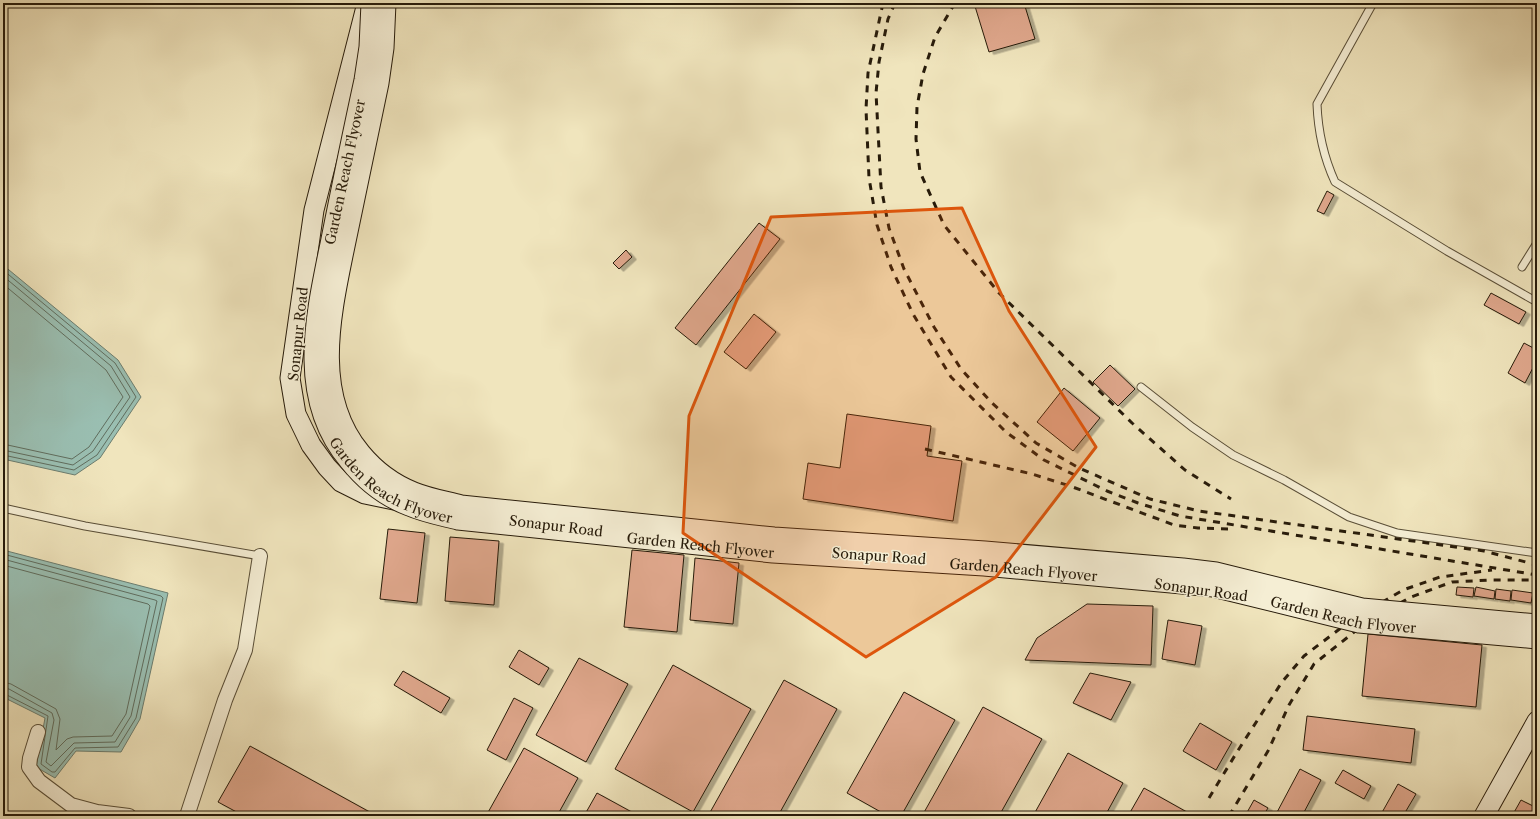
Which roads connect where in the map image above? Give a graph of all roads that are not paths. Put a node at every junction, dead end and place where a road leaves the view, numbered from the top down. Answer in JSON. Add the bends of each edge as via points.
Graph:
{"nodes":[{"id":1,"x":367,"y":3,"type":"edge"},
{"id":2,"x":370,"y":3,"type":"edge"},
{"id":3,"x":386,"y":3,"type":"edge"},
{"id":4,"x":1373,"y":3,"type":"edge"},
{"id":5,"x":1537,"y":242,"type":"edge"},
{"id":6,"x":1522,"y":266,"type":"dead end"},
{"id":7,"x":1537,"y":302,"type":"edge"},
{"id":8,"x":1141,"y":387,"type":"dead end"},
{"id":9,"x":3,"y":508,"type":"edge"},
{"id":10,"x":1537,"y":553,"type":"edge"},
{"id":11,"x":260,"y":556,"type":"joint"},
{"id":12,"x":1537,"y":624,"type":"edge"},
{"id":13,"x":1537,"y":630,"type":"edge"},
{"id":14,"x":1537,"y":639,"type":"edge"},
{"id":15,"x":1537,"y":721,"type":"edge"},
{"id":16,"x":38,"y":732,"type":"dead end"},
{"id":17,"x":129,"y":816,"type":"edge"},
{"id":18,"x":187,"y":816,"type":"edge"},
{"id":19,"x":1484,"y":816,"type":"edge"}],
"edges":[{"from":1,"to":13,"type":"main road","name":"Sonapur Road","via":[[314,210],[290,378],[296,414],[311,445],[342,482],[365,494],[525,524],[696,542],[1018,566],[1228,593],[1358,617]]},
{"from":2,"to":14,"type":"main road","name":"Garden Reach Flyover","bridge":true,"via":[[369,47],[364,80],[319,299],[314,369],[322,414],[335,442],[366,480],[393,499],[458,520],[773,552],[977,565],[1188,584],[1359,623]]},
{"from":3,"to":12,"type":"main road","name":"Garden Reach Flyover","bridge":true,"via":[[379,83],[334,301],[329,368],[336,409],[348,434],[371,463],[401,485],[428,497],[461,505],[774,537],[978,550],[1216,572],[1362,608]]},
{"from":4,"to":7,"type":"lane","via":[[1317,104],[1317,118],[1327,166],[1335,182]]},
{"from":5,"to":6,"type":"lane"},
{"from":8,"to":10,"type":"lane","via":[[1192,428],[1233,455],[1349,516],[1397,533]]},
{"from":9,"to":11,"type":"lane","via":[[85,526]]},
{"from":11,"to":18,"type":"street","via":[[245,650],[225,700]]},
{"from":15,"to":19,"type":"main road"},
{"from":16,"to":17,"type":"street","via":[[29,767],[39,781],[71,805],[97,812]]}]}
